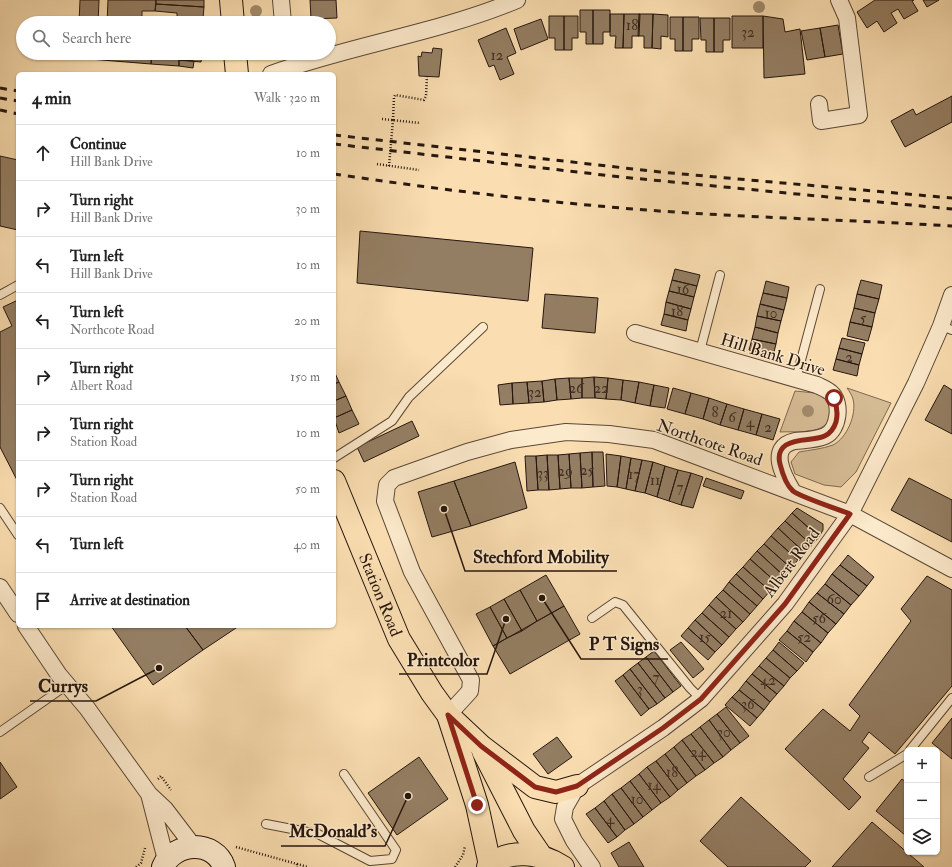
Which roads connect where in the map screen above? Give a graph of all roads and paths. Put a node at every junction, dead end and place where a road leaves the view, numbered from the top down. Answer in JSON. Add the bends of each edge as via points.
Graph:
{"nodes":[{"id":1,"x":231,"y":0,"type":"edge"},
{"id":2,"x":280,"y":0,"type":"edge"},
{"id":3,"x":517,"y":0,"type":"edge"},
{"id":4,"x":839,"y":0,"type":"edge"},
{"id":5,"x":232,"y":16,"type":"edge"},
{"id":6,"x":282,"y":16,"type":"edge"},
{"id":7,"x":336,"y":50,"type":"edge"},
{"id":8,"x":236,"y":60,"type":"edge"},
{"id":9,"x":297,"y":60,"type":"edge"},
{"id":10,"x":237,"y":72,"type":"edge"},
{"id":11,"x":275,"y":72,"type":"edge"},
{"id":12,"x":427,"y":76,"type":"dead end"},
{"id":13,"x":819,"y":104,"type":"dead end"},
{"id":14,"x":382,"y":119,"type":"dead end"},
{"id":15,"x":393,"y":120,"type":"junction"},
{"id":16,"x":420,"y":124,"type":"dead end"},
{"id":17,"x":377,"y":164,"type":"dead end"},
{"id":18,"x":389,"y":166,"type":"junction"},
{"id":19,"x":419,"y":170,"type":"dead end"},
{"id":20,"x":720,"y":275,"type":"dead end"},
{"id":21,"x":16,"y":286,"type":"edge"},
{"id":22,"x":820,"y":289,"type":"dead end"},
{"id":23,"x":0,"y":295,"type":"edge"},
{"id":24,"x":952,"y":295,"type":"edge"},
{"id":25,"x":483,"y":327,"type":"dead end"},
{"id":26,"x":946,"y":328,"type":"edge"},
{"id":27,"x":635,"y":333,"type":"dead end"},
{"id":28,"x":700,"y":351,"type":"junction"},
{"id":29,"x":796,"y":379,"type":"junction"},
{"id":30,"x":336,"y":457,"type":"edge"},
{"id":31,"x":336,"y":486,"type":"edge"},
{"id":32,"x":793,"y":492,"type":"junction"},
{"id":33,"x":0,"y":508,"type":"edge"},
{"id":34,"x":850,"y":514,"type":"junction"},
{"id":35,"x":16,"y":532,"type":"edge"},
{"id":36,"x":952,"y":569,"type":"edge"},
{"id":37,"x":0,"y":587,"type":"edge"},
{"id":38,"x":16,"y":611,"type":"edge"},
{"id":39,"x":592,"y":618,"type":"dead end"},
{"id":40,"x":27,"y":628,"type":"edge"},
{"id":41,"x":67,"y":685,"type":"junction"},
{"id":42,"x":952,"y":698,"type":"edge"},
{"id":43,"x":701,"y":699,"type":"junction"},
{"id":44,"x":448,"y":715,"type":"junction"},
{"id":45,"x":0,"y":732,"type":"edge"},
{"id":46,"x":481,"y":746,"type":"junction"},
{"id":47,"x":912,"y":747,"type":"edge"},
{"id":48,"x":904,"y":756,"type":"edge"},
{"id":49,"x":344,"y":774,"type":"dead end"},
{"id":50,"x":869,"y":777,"type":"dead end"},
{"id":51,"x":577,"y":786,"type":"junction"},
{"id":52,"x":149,"y":794,"type":"junction"},
{"id":53,"x":266,"y":824,"type":"dead end"},
{"id":54,"x":194,"y":847,"type":"junction"},
{"id":55,"x":541,"y":856,"type":"junction"},
{"id":56,"x":164,"y":863,"type":"edge"},
{"id":57,"x":298,"y":864,"type":"dead end"},
{"id":58,"x":228,"y":866,"type":"edge"},
{"id":59,"x":489,"y":866,"type":"edge"},
{"id":60,"x":308,"y":867,"type":"edge"},
{"id":61,"x":562,"y":867,"type":"edge"},
{"id":62,"x":592,"y":867,"type":"edge"}],
"edges":[{"from":1,"to":5,"type":"main road"},
{"from":2,"to":6,"type":"street"},
{"from":3,"to":7,"type":"street","via":[[421,33]]},
{"from":4,"to":13,"type":"street","via":[[847,18],[859,115],[821,121]]},
{"from":8,"to":10,"type":"main road"},
{"from":9,"to":11,"type":"street"},
{"from":12,"to":15,"type":"path","via":[[424,100],[396,95],[394,97]]},
{"from":14,"to":15,"type":"path"},
{"from":15,"to":16,"type":"path"},
{"from":15,"to":18,"type":"path","bridge":true},
{"from":17,"to":18,"type":"path"},
{"from":18,"to":19,"type":"path"},
{"from":20,"to":28,"type":"lane"},
{"from":21,"to":23,"type":"lane"},
{"from":22,"to":29,"type":"lane"},
{"from":24,"to":26,"type":"street","name":"Albert Road"},
{"from":25,"to":30,"type":"lane","via":[[409,397],[392,421]]},
{"from":26,"to":34,"type":"street","name":"Albert Road"},
{"from":27,"to":28,"type":"street","name":"Hill Bank Drive"},
{"from":28,"to":29,"type":"street","name":"Hill Bank Drive"},
{"from":29,"to":32,"type":"street","name":"Hill Bank Drive","via":[[830,392],[837,405],[837,414],[833,430],[828,436],[788,443],[780,452],[778,458],[783,475]]},
{"from":31,"to":44,"type":"main road","name":"Station Road","via":[[399,639]]},
{"from":32,"to":34,"type":"street","name":"Northcote Road"},
{"from":32,"to":44,"type":"street","name":"Northcote Road","via":[[654,440],[566,432],[511,440],[467,452],[394,478],[387,486],[385,501],[390,515],[412,572],[471,680],[470,691]]},
{"from":33,"to":35,"type":"lane"},
{"from":34,"to":36,"type":"street","name":"Northcote Road"},
{"from":34,"to":43,"type":"street","name":"Albert Road","via":[[785,604]]},
{"from":37,"to":38,"type":"street"},
{"from":39,"to":43,"type":"lane","via":[[615,602],[623,605]]},
{"from":40,"to":41,"type":"street"},
{"from":41,"to":45,"type":"lane"},
{"from":41,"to":52,"type":"street","via":[[87,708]]},
{"from":42,"to":47,"type":"lane"},
{"from":43,"to":51,"type":"street","name":"Albert Road"},
{"from":44,"to":46,"type":"main road","name":"Station Road"},
{"from":44,"to":59,"type":"main road","via":[[477,805]]},
{"from":46,"to":51,"type":"main road","name":"Station Road","via":[[535,787],[556,792]]},
{"from":46,"to":55,"type":"main road","via":[[524,830]]},
{"from":48,"to":50,"type":"lane"},
{"from":49,"to":53,"type":"lane","via":[[396,850],[392,860],[370,861],[318,834]]},
{"from":51,"to":62,"type":"street","via":[[565,807],[564,819],[574,841]]},
{"from":52,"to":54,"type":"street","via":[[165,809]]},
{"from":52,"to":56,"type":"street"},
{"from":54,"to":56,"type":"street","via":[[179,849]]},
{"from":54,"to":58,"type":"street","via":[[213,853]]},
{"from":55,"to":59,"type":"main road","via":[[524,854],[506,857]]},
{"from":55,"to":61,"type":"main road"},
{"from":57,"to":60,"type":"path"}]}
